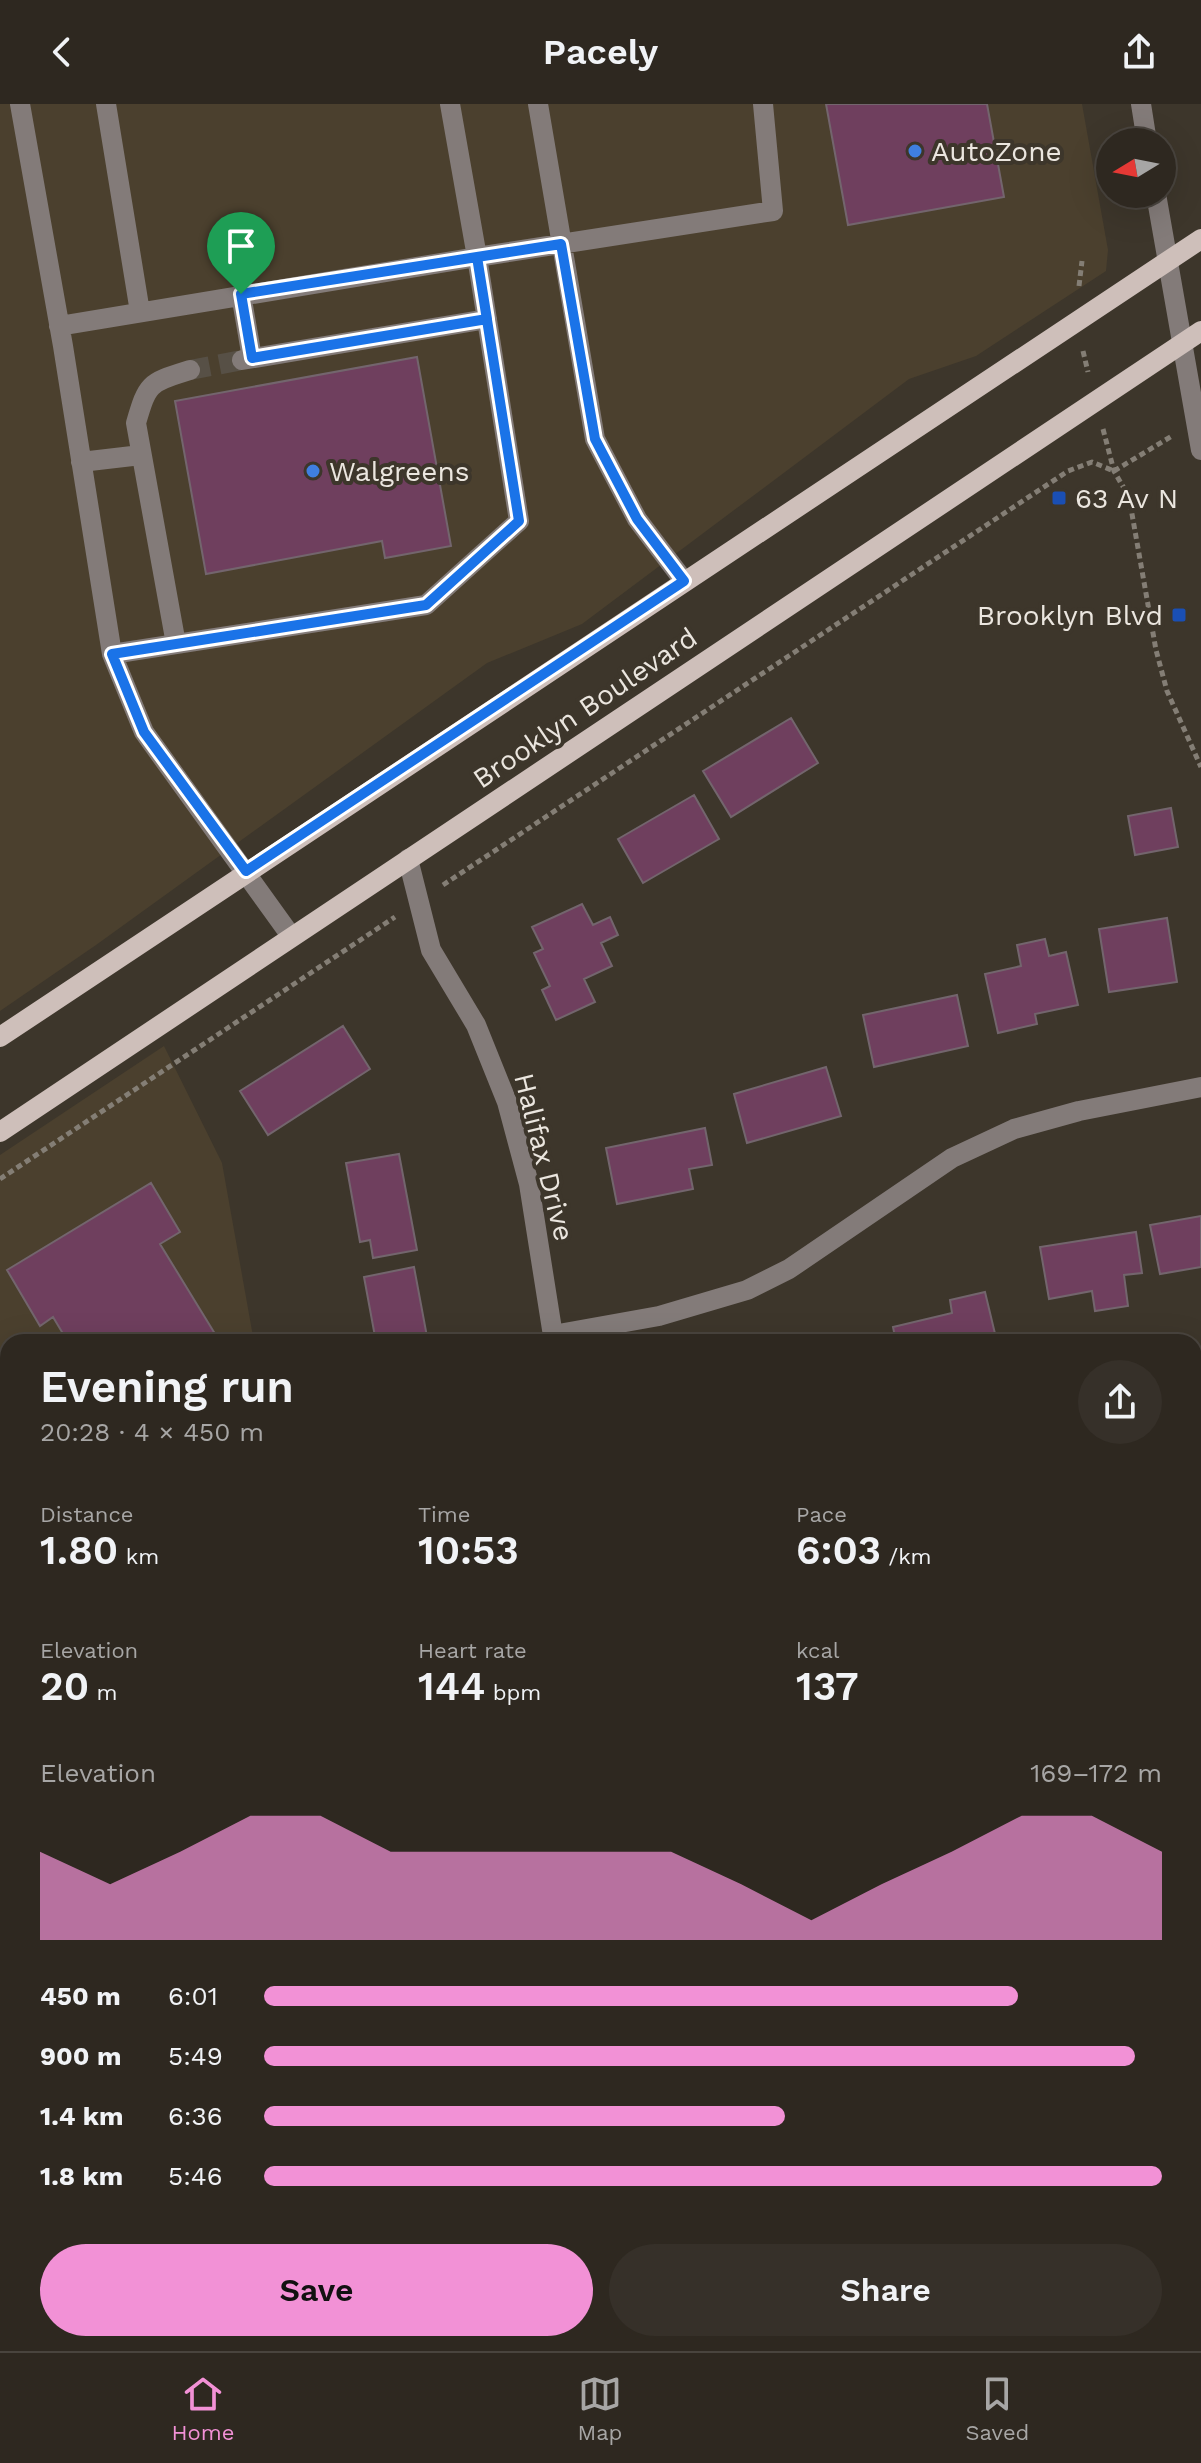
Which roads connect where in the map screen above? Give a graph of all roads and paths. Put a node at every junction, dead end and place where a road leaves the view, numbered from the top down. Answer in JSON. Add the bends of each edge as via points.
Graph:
{"nodes":[{"id":1,"x":20,"y":104,"type":"edge"},
{"id":2,"x":106,"y":104,"type":"edge"},
{"id":3,"x":450,"y":104,"type":"edge"},
{"id":4,"x":538,"y":104,"type":"edge"},
{"id":5,"x":763,"y":104,"type":"edge"},
{"id":6,"x":1141,"y":104,"type":"edge"},
{"id":7,"x":1145,"y":128,"type":"edge"},
{"id":8,"x":1159,"y":208,"type":"edge"},
{"id":9,"x":1201,"y":239,"type":"edge"},
{"id":10,"x":561,"y":244,"type":"junction"},
{"id":11,"x":477,"y":257,"type":"junction"},
{"id":12,"x":1168,"y":261,"type":"junction"},
{"id":13,"x":241,"y":294,"type":"junction"},
{"id":14,"x":140,"y":312,"type":"junction"},
{"id":15,"x":487,"y":319,"type":"junction"},
{"id":16,"x":59,"y":326,"type":"junction"},
{"id":17,"x":1201,"y":331,"type":"edge"},
{"id":18,"x":1182,"y":344,"type":"junction"},
{"id":19,"x":190,"y":370,"type":"tunnel mouth"},
{"id":20,"x":1196,"y":422,"type":"junction"},
{"id":21,"x":1201,"y":450,"type":"edge"},
{"id":22,"x":141,"y":455,"type":"junction"},
{"id":23,"x":81,"y":462,"type":"junction"},
{"id":24,"x":1114,"y":471,"type":"junction"},
{"id":25,"x":684,"y":581,"type":"junction"},
{"id":26,"x":176,"y":644,"type":"junction"},
{"id":27,"x":112,"y":654,"type":"junction"},
{"id":28,"x":1201,"y":767,"type":"edge"},
{"id":29,"x":408,"y":859,"type":"junction"},
{"id":30,"x":246,"y":871,"type":"junction"},
{"id":31,"x":419,"y":901,"type":"junction"},
{"id":32,"x":291,"y":936,"type":"junction"},
{"id":33,"x":0,"y":1037,"type":"edge"},
{"id":34,"x":1201,"y":1087,"type":"edge"},
{"id":35,"x":0,"y":1132,"type":"edge"},
{"id":36,"x":0,"y":1179,"type":"edge"},
{"id":37,"x":552,"y":1334,"type":"edge"},
{"id":38,"x":572,"y":1334,"type":"edge"}],
"edges":[{"from":1,"to":16,"type":"street"},
{"from":2,"to":14,"type":"street"},
{"from":3,"to":11,"type":"street"},
{"from":4,"to":10,"type":"street"},
{"from":5,"to":10,"type":"street","via":[[773,211]]},
{"from":6,"to":7,"type":"street"},
{"from":8,"to":12,"type":"street"},
{"from":9,"to":12,"type":"main road","name":"Brooklyn Boulevard"},
{"from":10,"to":11,"type":"street"},
{"from":10,"to":25,"type":"street","via":[[595,439],[637,519]]},
{"from":11,"to":13,"type":"street"},
{"from":11,"to":15,"type":"street"},
{"from":12,"to":18,"type":"street"},
{"from":12,"to":25,"type":"main road","name":"Brooklyn Boulevard"},
{"from":13,"to":14,"type":"street"},
{"from":13,"to":15,"type":"street","via":[[247,359]]},
{"from":14,"to":16,"type":"street"},
{"from":15,"to":26,"type":"street","via":[[519,521],[426,605]]},
{"from":16,"to":23,"type":"street"},
{"from":17,"to":18,"type":"main road","name":"Brooklyn Boulevard"},
{"from":18,"to":20,"type":"street"},
{"from":18,"to":29,"type":"main road","name":"Brooklyn Boulevard"},
{"from":19,"to":22,"type":"street","via":[[156,381],[145,394],[136,423]]},
{"from":20,"to":21,"type":"street"},
{"from":20,"to":24,"type":"path"},
{"from":22,"to":23,"type":"street"},
{"from":22,"to":26,"type":"street"},
{"from":23,"to":27,"type":"street"},
{"from":24,"to":28,"type":"path","via":[[1129,497],[1167,691]]},
{"from":24,"to":31,"type":"path","via":[[1092,462],[1068,471]]},
{"from":25,"to":30,"type":"main road","name":"Brooklyn Boulevard"},
{"from":26,"to":27,"type":"street"},
{"from":27,"to":30,"type":"street","via":[[144,732]]},
{"from":29,"to":31,"type":"street","name":"Halifax Drive"},
{"from":29,"to":32,"type":"main road","name":"Brooklyn Boulevard"},
{"from":30,"to":32,"type":"street"},
{"from":30,"to":33,"type":"main road","name":"Brooklyn Boulevard"},
{"from":31,"to":36,"type":"path"},
{"from":31,"to":37,"type":"street","name":"Halifax Drive","via":[[431,950],[476,1025],[507,1102],[529,1184]]},
{"from":32,"to":35,"type":"main road","name":"Brooklyn Boulevard"},
{"from":34,"to":38,"type":"street","via":[[1014,1129],[952,1158],[814,1253],[747,1290]]}]}
